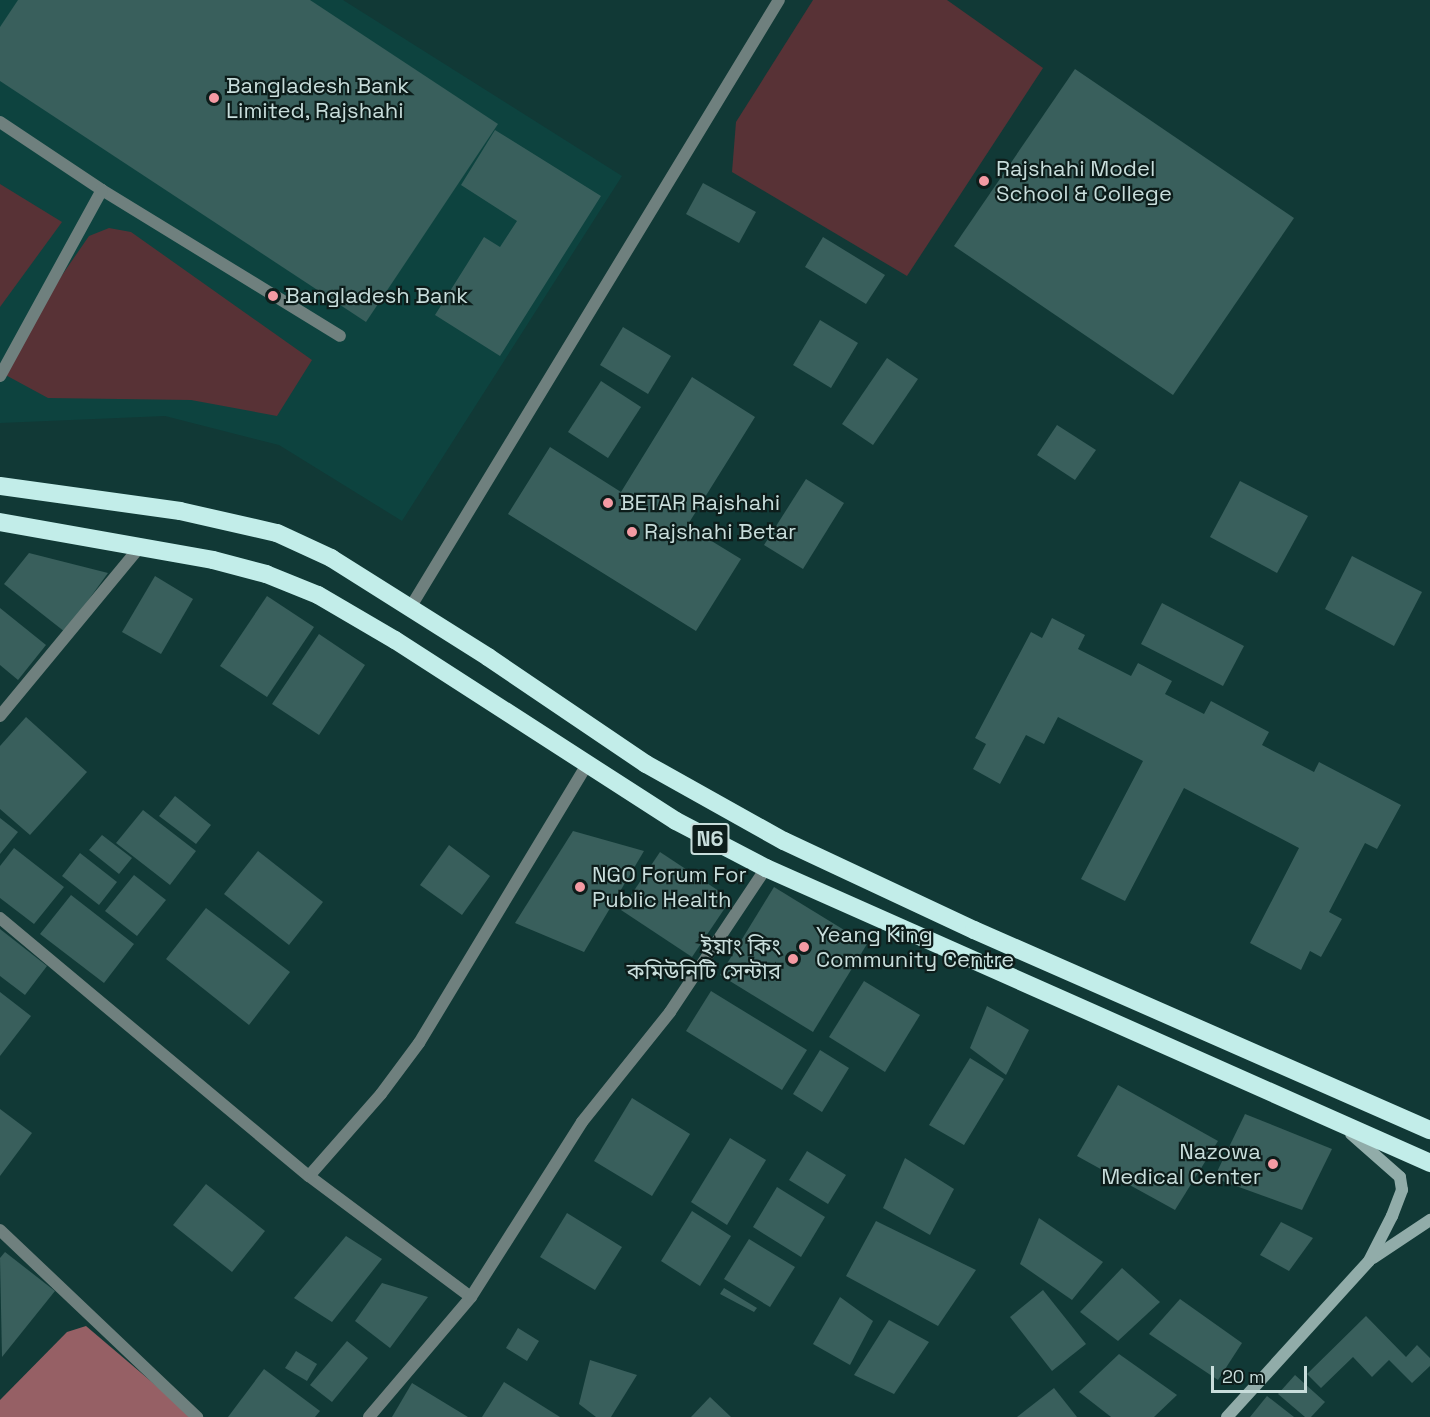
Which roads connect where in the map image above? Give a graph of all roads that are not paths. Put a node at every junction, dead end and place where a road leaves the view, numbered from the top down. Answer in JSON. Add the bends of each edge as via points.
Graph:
{"nodes":[{"id":1,"x":778,"y":0,"type":"edge"},
{"id":2,"x":0,"y":122,"type":"edge"},
{"id":3,"x":102,"y":190,"type":"junction"},
{"id":4,"x":340,"y":336,"type":"dead end"},
{"id":5,"x":0,"y":376,"type":"edge"},
{"id":6,"x":0,"y":486,"type":"edge"},
{"id":7,"x":0,"y":522,"type":"edge"},
{"id":8,"x":139,"y":548,"type":"junction"},
{"id":9,"x":410,"y":608,"type":"junction"},
{"id":10,"x":0,"y":716,"type":"edge"},
{"id":11,"x":587,"y":764,"type":"junction"},
{"id":12,"x":766,"y":868,"type":"junction"},
{"id":13,"x":0,"y":918,"type":"edge"},
{"id":14,"x":1338,"y":1124,"type":"junction"},
{"id":15,"x":1430,"y":1130,"type":"edge"},
{"id":16,"x":1430,"y":1163,"type":"edge"},
{"id":17,"x":309,"y":1176,"type":"junction"},
{"id":18,"x":1430,"y":1220,"type":"edge"},
{"id":19,"x":0,"y":1230,"type":"edge"},
{"id":20,"x":1369,"y":1261,"type":"junction"},
{"id":21,"x":471,"y":1297,"type":"junction"},
{"id":22,"x":197,"y":1417,"type":"edge"},
{"id":23,"x":369,"y":1417,"type":"edge"},
{"id":24,"x":1227,"y":1417,"type":"edge"}],
"edges":[{"from":1,"to":9,"type":"street"},
{"from":2,"to":3,"type":"street"},
{"from":3,"to":4,"type":"street"},
{"from":3,"to":5,"type":"street"},
{"from":6,"to":9,"type":"highway","number":"N6","via":[[180,511],[268,531],[331,558]]},
{"from":7,"to":8,"type":"highway","number":"N6"},
{"from":8,"to":10,"type":"street"},
{"from":8,"to":11,"type":"highway","number":"N6","via":[[266,574],[318,595]]},
{"from":9,"to":15,"type":"highway","number":"N6","via":[[646,764],[784,841],[974,930]]},
{"from":11,"to":12,"type":"highway","number":"N6","via":[[676,821]]},
{"from":11,"to":17,"type":"street","via":[[419,1043],[381,1094]]},
{"from":12,"to":14,"type":"highway","number":"N6"},
{"from":12,"to":21,"type":"street","via":[[670,1012],[582,1122]]},
{"from":13,"to":17,"type":"street"},
{"from":14,"to":16,"type":"highway","number":"N6"},
{"from":14,"to":20,"type":"main road","via":[[1400,1177],[1402,1190]]},
{"from":17,"to":21,"type":"street"},
{"from":18,"to":20,"type":"main road"},
{"from":19,"to":22,"type":"street"},
{"from":20,"to":24,"type":"main road"},
{"from":21,"to":23,"type":"street"}]}
